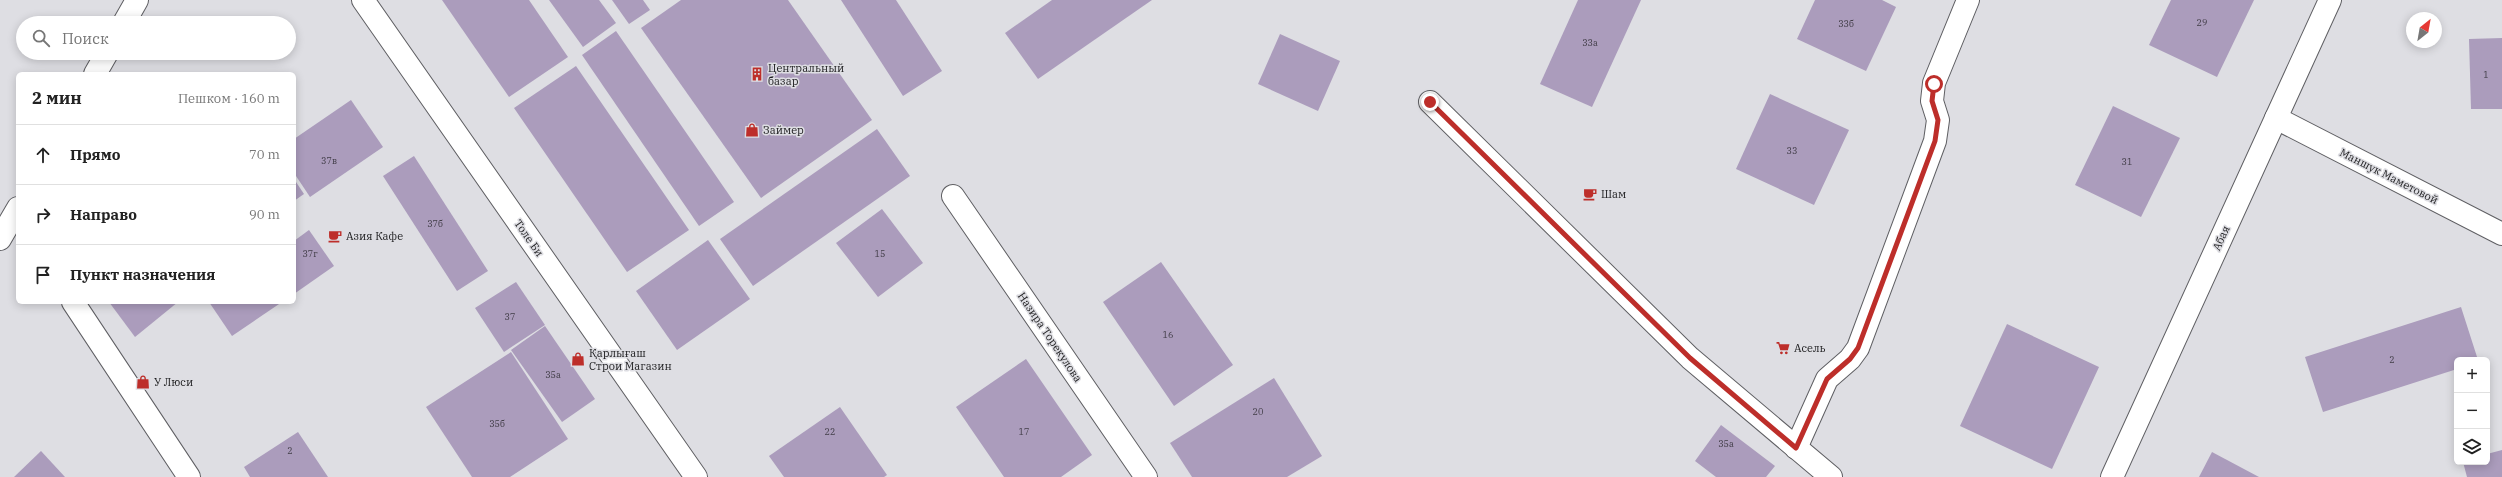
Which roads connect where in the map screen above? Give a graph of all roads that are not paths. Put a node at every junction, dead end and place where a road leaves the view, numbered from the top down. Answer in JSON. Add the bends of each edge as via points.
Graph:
{"nodes":[{"id":1,"x":137,"y":0,"type":"edge"},
{"id":2,"x":363,"y":0,"type":"edge"},
{"id":3,"x":1968,"y":0,"type":"edge"},
{"id":4,"x":2330,"y":0,"type":"edge"},
{"id":5,"x":128,"y":16,"type":"edge"},
{"id":6,"x":103,"y":60,"type":"edge"},
{"id":7,"x":95,"y":72,"type":"edge"},
{"id":8,"x":1430,"y":102,"type":"dead end"},
{"id":9,"x":2276,"y":118,"type":"junction"},
{"id":10,"x":953,"y":196,"type":"dead end"},
{"id":11,"x":16,"y":215,"type":"edge"},
{"id":12,"x":2502,"y":234,"type":"edge"},
{"id":13,"x":0,"y":239,"type":"edge"},
{"id":14,"x":73,"y":304,"type":"edge"},
{"id":15,"x":1796,"y":448,"type":"junction"},
{"id":16,"x":189,"y":477,"type":"edge"},
{"id":17,"x":696,"y":477,"type":"edge"},
{"id":18,"x":1146,"y":477,"type":"edge"},
{"id":19,"x":1831,"y":477,"type":"edge"},
{"id":20,"x":2112,"y":477,"type":"edge"}],
"edges":[{"from":1,"to":5,"type":"street"},
{"from":2,"to":17,"type":"street","name":"Толе Би"},
{"from":3,"to":15,"type":"street","via":[[1934,84],[1932,101],[1938,120],[1935,141],[1858,348],[1850,359],[1827,379]]},
{"from":4,"to":9,"type":"street","name":"Абая"},
{"from":6,"to":7,"type":"street"},
{"from":8,"to":15,"type":"street","via":[[1690,358]]},
{"from":9,"to":12,"type":"street","name":"Маншук Маметовой"},
{"from":9,"to":20,"type":"street","name":"Абая"},
{"from":10,"to":18,"type":"street","name":"Назира Торекулова"},
{"from":11,"to":13,"type":"street"},
{"from":14,"to":16,"type":"street"},
{"from":15,"to":19,"type":"street"}]}
